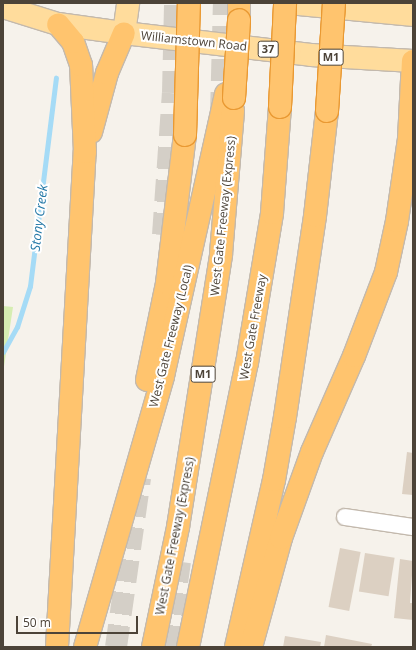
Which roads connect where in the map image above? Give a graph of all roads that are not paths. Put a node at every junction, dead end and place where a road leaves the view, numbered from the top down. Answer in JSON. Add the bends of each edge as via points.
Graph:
{"nodes":[{"id":1,"x":128,"y":3,"type":"edge"},
{"id":2,"x":189,"y":3,"type":"edge"},
{"id":3,"x":285,"y":3,"type":"edge"},
{"id":4,"x":289,"y":3,"type":"edge"},
{"id":5,"x":334,"y":3,"type":"edge"},
{"id":6,"x":3,"y":7,"type":"edge"},
{"id":7,"x":239,"y":12,"type":"edge"},
{"id":8,"x":413,"y":15,"type":"edge"},
{"id":9,"x":58,"y":24,"type":"junction"},
{"id":10,"x":124,"y":33,"type":"junction"},
{"id":11,"x":413,"y":58,"type":"edge"},
{"id":12,"x":413,"y":61,"type":"edge"},
{"id":13,"x":230,"y":96,"type":"junction"},
{"id":14,"x":411,"y":136,"type":"edge"},
{"id":15,"x":85,"y":152,"type":"junction"},
{"id":16,"x":345,"y":517,"type":"dead end"},
{"id":17,"x":413,"y":527,"type":"edge"},
{"id":18,"x":111,"y":560,"type":"junction"},
{"id":19,"x":57,"y":647,"type":"edge"},
{"id":20,"x":85,"y":647,"type":"edge"},
{"id":21,"x":154,"y":647,"type":"edge"},
{"id":22,"x":188,"y":647,"type":"edge"},
{"id":23,"x":236,"y":647,"type":"edge"},
{"id":24,"x":251,"y":647,"type":"edge"}],
"edges":[{"from":1,"to":10,"type":"main road"},
{"from":2,"to":18,"type":"highway","bridge":true,"via":[[185,135],[167,283]]},
{"from":3,"to":22,"type":"highway","name":"West Gate Freeway","bridge":true,"via":[[272,213],[247,363]]},
{"from":4,"to":8,"type":"main road"},
{"from":5,"to":23,"type":"highway","number":"M1","bridge":true,"via":[[327,111],[316,216],[287,410],[274,480]]},
{"from":6,"to":9,"type":"main road","name":"Williamstown Road","number":"37"},
{"from":7,"to":13,"type":"highway","name":"West Gate Freeway (Local)","number":"M1","bridge":true},
{"from":9,"to":10,"type":"main road","name":"Williamstown Road","number":"37"},
{"from":9,"to":15,"type":"highway","via":[[72,42],[81,65]]},
{"from":10,"to":12,"type":"main road","name":"Williamstown Road","number":"37","via":[[311,55]]},
{"from":10,"to":15,"type":"highway","via":[[107,73]]},
{"from":11,"to":12,"type":"main road"},
{"from":12,"to":14,"type":"highway"},
{"from":13,"to":18,"type":"highway","name":"West Gate Freeway (Local)","number":"M1","via":[[163,376]]},
{"from":13,"to":21,"type":"highway","name":"West Gate Freeway (Express)","number":"M1","via":[[221,254],[178,528]]},
{"from":14,"to":24,"type":"highway","via":[[386,272],[354,356],[307,466],[281,538]]},
{"from":15,"to":19,"type":"highway"},
{"from":16,"to":17,"type":"street"},
{"from":18,"to":20,"type":"highway","name":"West Gate Freeway (Local)","number":"M1"}]}
